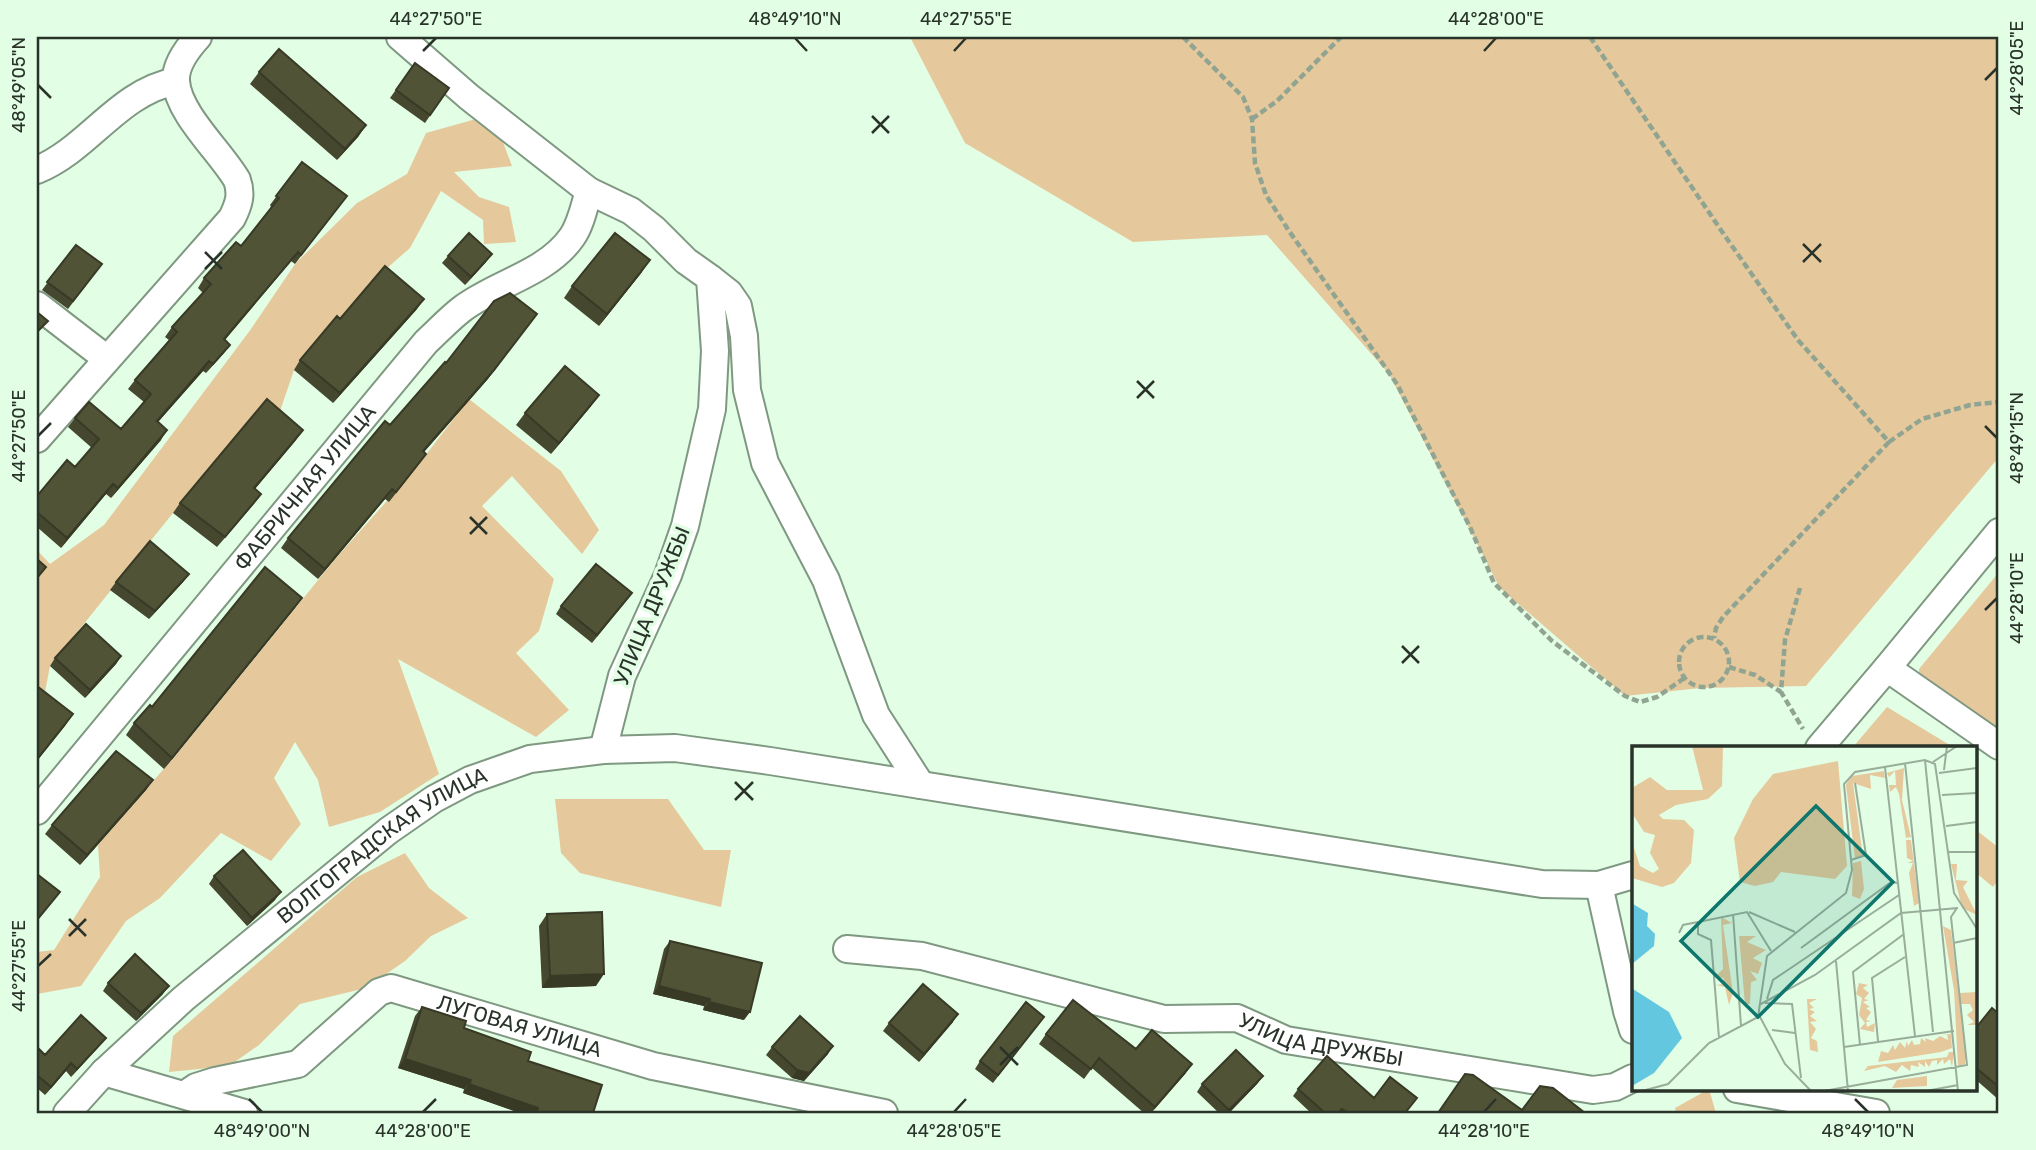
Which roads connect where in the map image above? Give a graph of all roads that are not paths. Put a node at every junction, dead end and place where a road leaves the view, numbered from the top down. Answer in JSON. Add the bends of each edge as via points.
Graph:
{"nodes":[{"id":1,"x":198,"y":37,"type":"edge"},
{"id":2,"x":400,"y":37,"type":"edge"},
{"id":3,"x":176,"y":81,"type":"junction"},
{"id":4,"x":37,"y":170,"type":"edge"},
{"id":5,"x":589,"y":191,"type":"junction"},
{"id":6,"x":710,"y":278,"type":"junction"},
{"id":7,"x":37,"y":305,"type":"edge"},
{"id":8,"x":107,"y":359,"type":"junction"},
{"id":9,"x":37,"y":439,"type":"edge"},
{"id":10,"x":1999,"y":532,"type":"edge"},
{"id":11,"x":1887,"y":668,"type":"junction"},
{"id":12,"x":1812,"y":739,"type":"edge"},
{"id":13,"x":1999,"y":747,"type":"edge"},
{"id":14,"x":603,"y":750,"type":"junction"},
{"id":15,"x":921,"y":785,"type":"junction"},
{"id":16,"x":37,"y":811,"type":"edge"},
{"id":17,"x":1632,"y":875,"type":"edge"},
{"id":18,"x":1599,"y":885,"type":"junction"},
{"id":19,"x":847,"y":949,"type":"dead end"},
{"id":20,"x":1632,"y":1027,"type":"edge"},
{"id":21,"x":104,"y":1072,"type":"junction"},
{"id":22,"x":1632,"y":1078,"type":"edge"},
{"id":23,"x":1743,"y":1090,"type":"edge"},
{"id":24,"x":178,"y":1104,"type":"edge"},
{"id":25,"x":67,"y":1113,"type":"edge"},
{"id":26,"x":244,"y":1113,"type":"edge"},
{"id":27,"x":884,"y":1113,"type":"edge"},
{"id":28,"x":1876,"y":1113,"type":"edge"}],
"edges":[{"from":1,"to":3,"type":"street","via":[[179,67]]},
{"from":2,"to":5,"type":"street"},
{"from":3,"to":4,"type":"street","via":[[138,95],[71,150]]},
{"from":3,"to":8,"type":"street","via":[[182,101],[237,180],[241,190],[238,205],[232,218]]},
{"from":5,"to":6,"type":"street","via":[[631,211]]},
{"from":5,"to":16,"type":"street","name":"ФАБРИЧНАЯ УЛИЦА","via":[[581,220],[555,255],[463,308],[426,342]]},
{"from":6,"to":14,"type":"street","name":"УЛИЦА ДРУЖБЫ","via":[[715,351],[712,409],[685,526],[622,677]]},
{"from":6,"to":15,"type":"street","via":[[738,306],[747,390],[765,463],[826,580],[876,715]]},
{"from":7,"to":8,"type":"street"},
{"from":8,"to":9,"type":"street"},
{"from":10,"to":11,"type":"street"},
{"from":11,"to":12,"type":"street"},
{"from":11,"to":13,"type":"street"},
{"from":14,"to":15,"type":"street","name":"ВОЛГОГРАДСКАЯ УЛИЦА","via":[[675,748]]},
{"from":14,"to":21,"type":"street","name":"ВОЛГОГРАДСКАЯ УЛИЦА","via":[[530,759],[470,780],[434,799],[388,831],[183,999]]},
{"from":15,"to":18,"type":"street","name":"ВОЛГОГРАДСКАЯ УЛИЦА","via":[[1542,884]]},
{"from":17,"to":18,"type":"street","name":"ВОЛГОГРАДСКАЯ УЛИЦА"},
{"from":18,"to":20,"type":"street"},
{"from":19,"to":22,"type":"street","name":"УЛИЦА ДРУЖБЫ","via":[[922,956],[1164,1019],[1237,1018],[1286,1040],[1486,1073],[1592,1090]]},
{"from":21,"to":24,"type":"street","via":[[146,1084]]},
{"from":21,"to":25,"type":"street","name":"ВОЛГОГРАДСКАЯ УЛИЦА"},
{"from":23,"to":28,"type":"street"},
{"from":24,"to":26,"type":"street"},
{"from":24,"to":27,"type":"street","name":"ЛУГОВАЯ УЛИЦА","via":[[196,1087],[298,1064],[379,992],[391,988],[653,1066]]}]}
